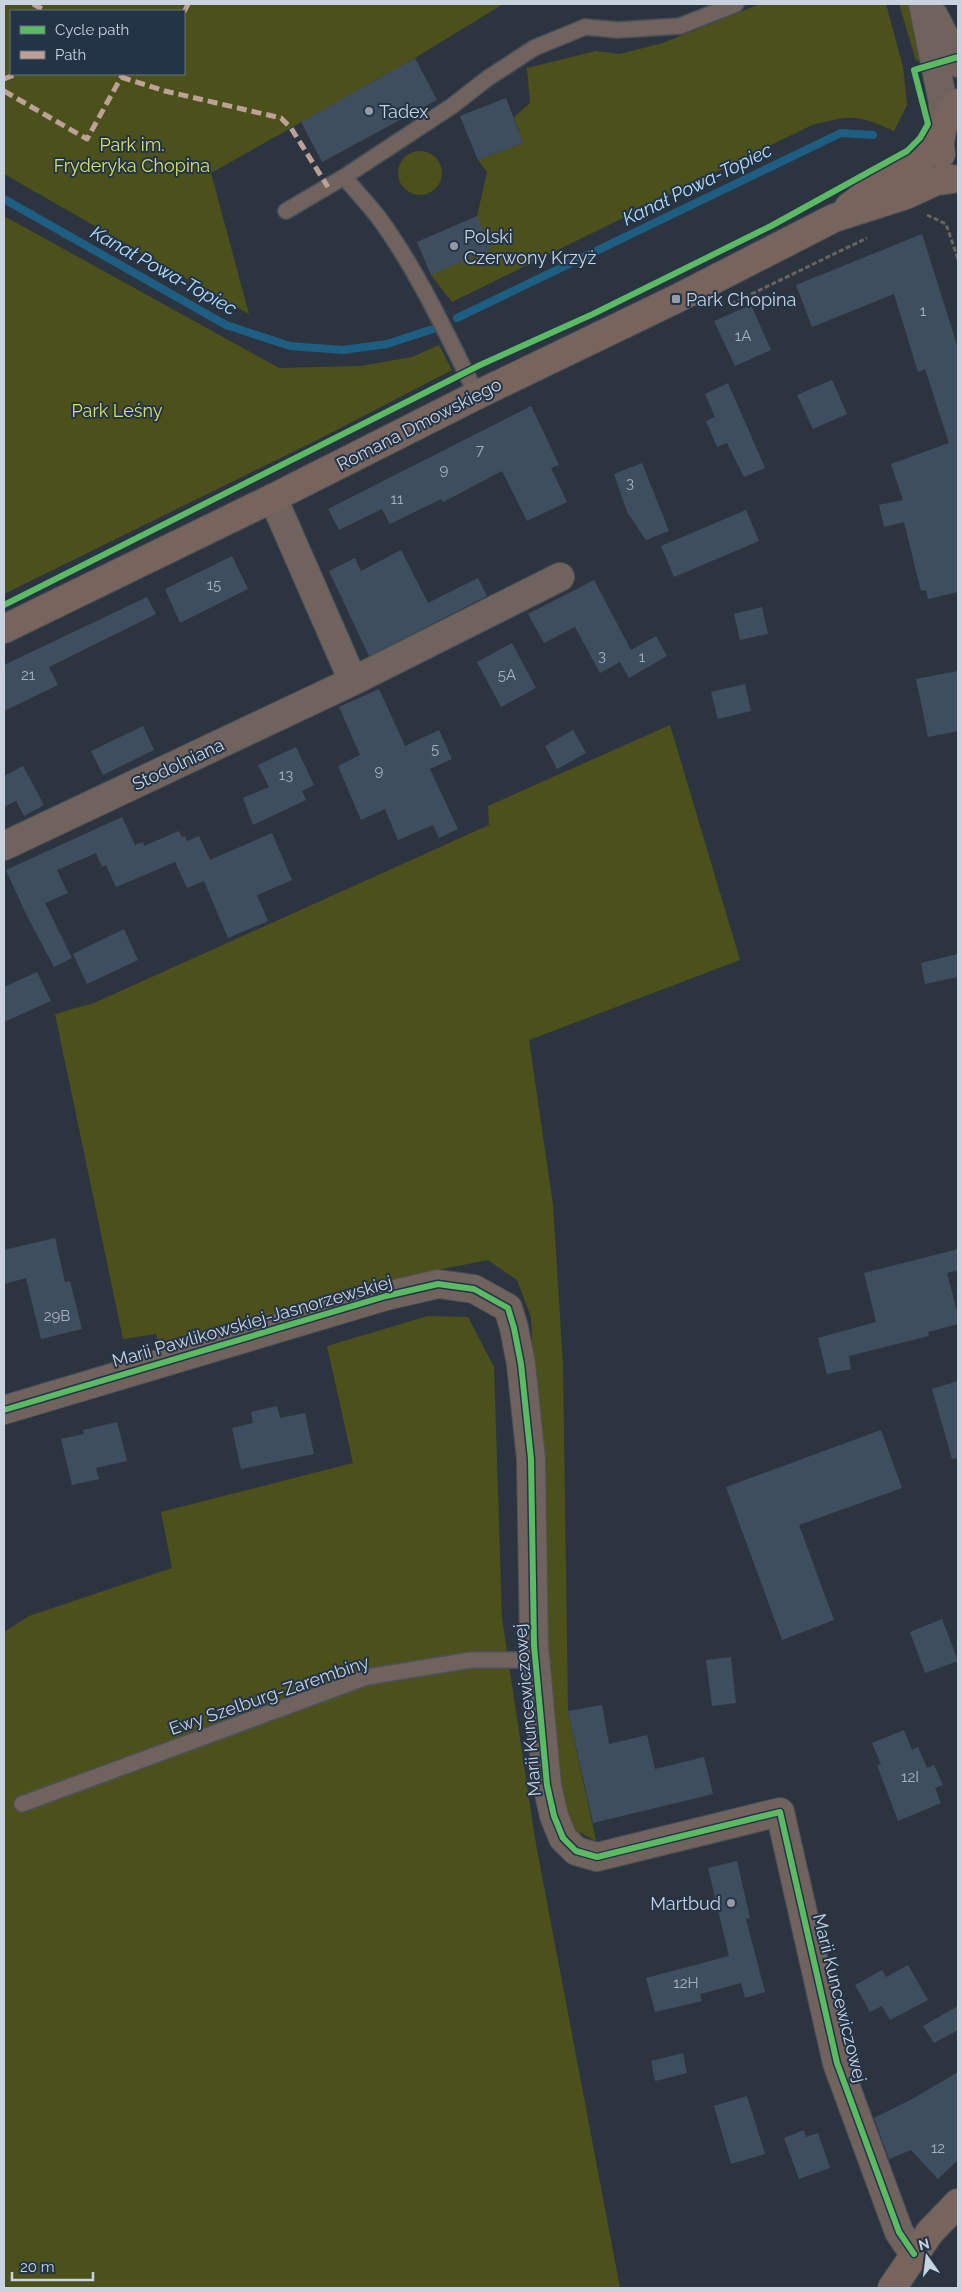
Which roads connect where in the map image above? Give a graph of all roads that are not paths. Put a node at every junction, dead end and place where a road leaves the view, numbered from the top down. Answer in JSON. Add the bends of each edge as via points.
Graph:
{"nodes":[{"id":1,"x":736,"y":4,"type":"edge"},
{"id":2,"x":923,"y":4,"type":"edge"},
{"id":3,"x":928,"y":4,"type":"edge"},
{"id":4,"x":958,"y":64,"type":"edge"},
{"id":5,"x":958,"y":104,"type":"edge"},
{"id":6,"x":941,"y":133,"type":"junction"},
{"id":7,"x":344,"y":178,"type":"junction"},
{"id":8,"x":955,"y":182,"type":"edge"},
{"id":9,"x":286,"y":211,"type":"dead end"},
{"id":10,"x":834,"y":218,"type":"junction"},
{"id":11,"x":477,"y":395,"type":"junction"},
{"id":12,"x":273,"y":498,"type":"junction"},
{"id":13,"x":560,"y":577,"type":"dead end"},
{"id":14,"x":4,"y":628,"type":"edge"},
{"id":15,"x":353,"y":681,"type":"junction"},
{"id":16,"x":4,"y":846,"type":"edge"},
{"id":17,"x":508,"y":1308,"type":"joint"},
{"id":18,"x":4,"y":1410,"type":"edge"},
{"id":19,"x":536,"y":1660,"type":"junction"},
{"id":20,"x":22,"y":1804,"type":"dead end"},
{"id":21,"x":958,"y":2203,"type":"edge"},
{"id":22,"x":914,"y":2254,"type":"junction"},
{"id":23,"x":892,"y":2288,"type":"edge"}],
"edges":[{"from":1,"to":7,"type":"lane","via":[[680,26],[618,30],[585,27],[534,48]]},
{"from":2,"to":6,"type":"street","via":[[943,103]]},
{"from":3,"to":4,"type":"street"},
{"from":5,"to":6,"type":"street","name":"Romana Dmowskiego","via":[[950,112]]},
{"from":6,"to":8,"type":"street","via":[[939,146],[943,164]]},
{"from":6,"to":10,"type":"street","name":"Romana Dmowskiego","via":[[931,152],[896,171]]},
{"from":7,"to":9,"type":"lane"},
{"from":7,"to":11,"type":"lane","via":[[379,218],[423,288]]},
{"from":8,"to":10,"type":"street","name":"Romana Dmowskiego","via":[[936,181],[906,195]]},
{"from":10,"to":11,"type":"street","name":"Romana Dmowskiego"},
{"from":11,"to":12,"type":"street","name":"Romana Dmowskiego"},
{"from":12,"to":14,"type":"street","name":"Romana Dmowskiego"},
{"from":12,"to":15,"type":"street"},
{"from":13,"to":15,"type":"street","name":"Stodolniana"},
{"from":15,"to":16,"type":"street","name":"Stodolniana"},
{"from":17,"to":18,"type":"street","name":"Marii Pawlikowskiej-Jasnorzewskiej","via":[[474,1289],[438,1284],[386,1296]]},
{"from":17,"to":19,"type":"street","name":"Marii Kuncewiczowej","via":[[521,1364],[531,1459]]},
{"from":19,"to":20,"type":"lane","name":"Ewy Szelburg-Zarembiny","via":[[471,1660],[366,1677]]},
{"from":19,"to":22,"type":"street","name":"Marii Kuncewiczowej","via":[[547,1785],[563,1838],[576,1851],[597,1857],[780,1812],[837,2063],[899,2232]]},
{"from":21,"to":22,"type":"street"},
{"from":22,"to":23,"type":"street"}]}
